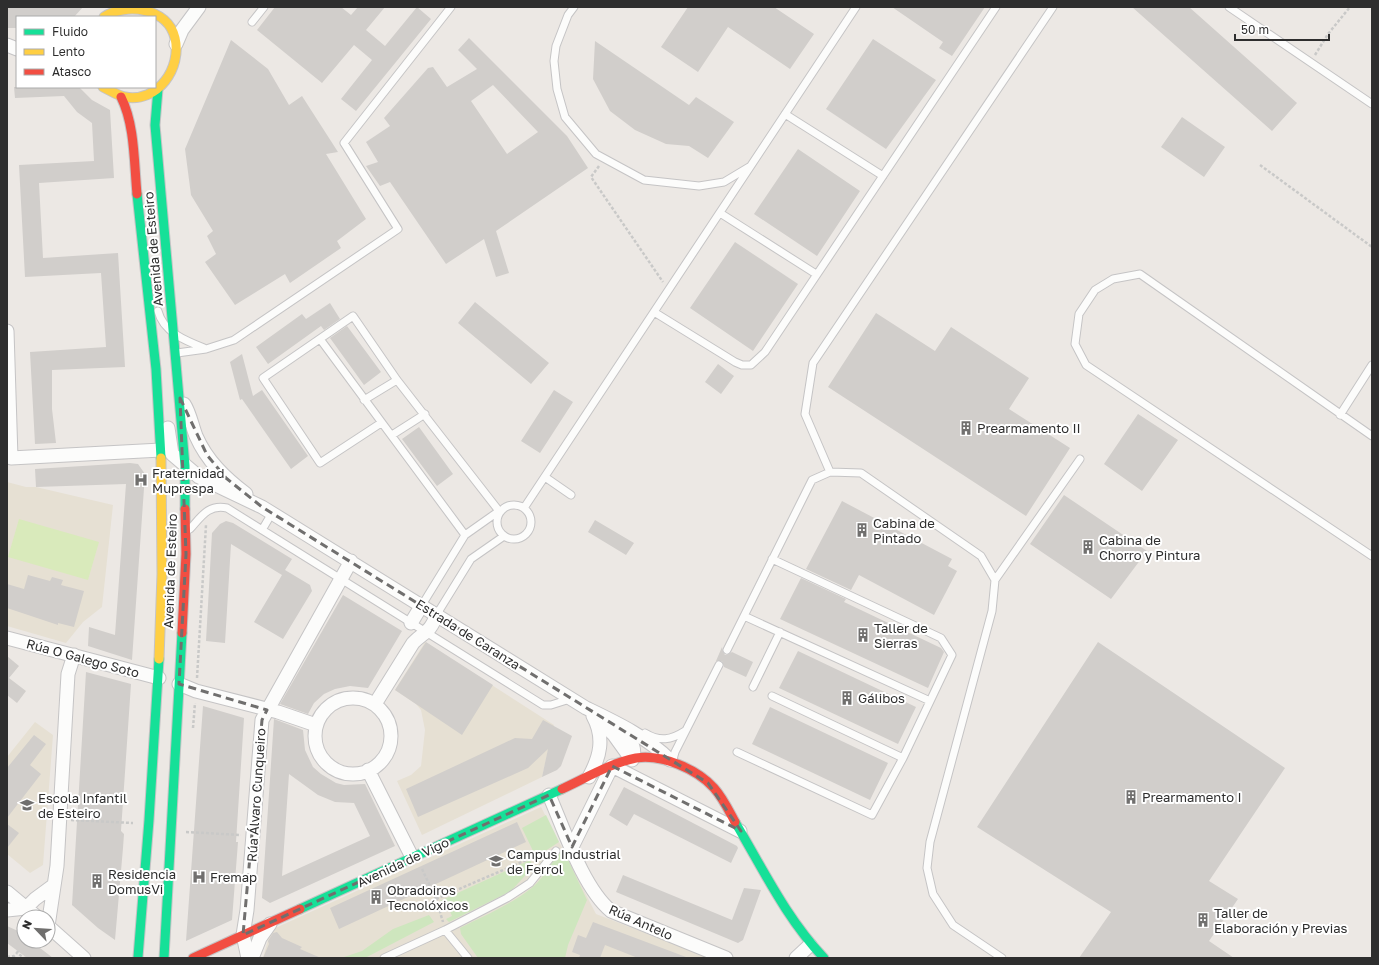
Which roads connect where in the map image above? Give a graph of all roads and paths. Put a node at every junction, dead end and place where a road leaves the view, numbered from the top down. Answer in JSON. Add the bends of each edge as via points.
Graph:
{"nodes":[{"id":1,"x":137,"y":7,"type":"edge"},
{"id":2,"x":199,"y":7,"type":"edge"},
{"id":3,"x":264,"y":7,"type":"edge"},
{"id":4,"x":451,"y":7,"type":"edge"},
{"id":5,"x":574,"y":7,"type":"edge"},
{"id":6,"x":856,"y":7,"type":"edge"},
{"id":7,"x":996,"y":7,"type":"edge"},
{"id":8,"x":1053,"y":7,"type":"edge"},
{"id":9,"x":1229,"y":7,"type":"edge"},
{"id":10,"x":1350,"y":7,"type":"edge"},
{"id":11,"x":157,"y":9,"type":"edge"},
{"id":12,"x":106,"y":13,"type":"edge"},
{"id":13,"x":252,"y":22,"type":"dead end"},
{"id":14,"x":176,"y":44,"type":"junction"},
{"id":15,"x":1310,"y":62,"type":"junction"},
{"id":16,"x":104,"y":88,"type":"edge"},
{"id":17,"x":158,"y":89,"type":"junction"},
{"id":18,"x":121,"y":97,"type":"junction"},
{"id":19,"x":1372,"y":104,"type":"edge"},
{"id":20,"x":785,"y":114,"type":"junction"},
{"id":21,"x":604,"y":159,"type":"junction"},
{"id":22,"x":1260,"y":165,"type":"dead end"},
{"id":23,"x":751,"y":166,"type":"junction"},
{"id":24,"x":883,"y":176,"type":"junction"},
{"id":25,"x":720,"y":213,"type":"junction"},
{"id":26,"x":139,"y":220,"type":"junction"},
{"id":27,"x":1372,"y":247,"type":"edge"},
{"id":28,"x":151,"y":250,"type":"dead end"},
{"id":29,"x":816,"y":274,"type":"junction"},
{"id":30,"x":669,"y":290,"type":"junction"},
{"id":31,"x":157,"y":301,"type":"dead end"},
{"id":32,"x":654,"y":312,"type":"junction"},
{"id":33,"x":7,"y":331,"type":"edge"},
{"id":34,"x":173,"y":332,"type":"junction"},
{"id":35,"x":320,"y":339,"type":"junction"},
{"id":36,"x":206,"y":349,"type":"junction"},
{"id":37,"x":175,"y":354,"type":"junction"},
{"id":38,"x":1372,"y":365,"type":"edge"},
{"id":39,"x":156,"y":375,"type":"junction"},
{"id":40,"x":397,"y":380,"type":"junction"},
{"id":41,"x":180,"y":398,"type":"junction"},
{"id":42,"x":364,"y":400,"type":"junction"},
{"id":43,"x":425,"y":414,"type":"junction"},
{"id":44,"x":1340,"y":416,"type":"junction"},
{"id":45,"x":381,"y":423,"type":"junction"},
{"id":46,"x":392,"y":435,"type":"junction"},
{"id":47,"x":1372,"y":436,"type":"edge"},
{"id":48,"x":161,"y":450,"type":"junction"},
{"id":49,"x":1080,"y":459,"type":"dead end"},
{"id":50,"x":185,"y":466,"type":"junction"},
{"id":51,"x":830,"y":472,"type":"junction"},
{"id":52,"x":545,"y":477,"type":"junction"},
{"id":53,"x":571,"y":495,"type":"dead end"},
{"id":54,"x":524,"y":508,"type":"junction"},
{"id":55,"x":267,"y":510,"type":"junction"},
{"id":56,"x":500,"y":511,"type":"junction"},
{"id":57,"x":207,"y":519,"type":"dead end"},
{"id":58,"x":262,"y":530,"type":"junction"},
{"id":59,"x":185,"y":534,"type":"junction"},
{"id":60,"x":464,"y":535,"type":"junction"},
{"id":61,"x":504,"y":536,"type":"junction"},
{"id":62,"x":1372,"y":556,"type":"edge"},
{"id":63,"x":772,"y":559,"type":"junction"},
{"id":64,"x":351,"y":561,"type":"junction"},
{"id":65,"x":341,"y":579,"type":"junction"},
{"id":66,"x":995,"y":580,"type":"junction"},
{"id":67,"x":422,"y":605,"type":"junction"},
{"id":68,"x":436,"y":614,"type":"junction"},
{"id":69,"x":744,"y":616,"type":"junction"},
{"id":70,"x":411,"y":623,"type":"junction"},
{"id":71,"x":780,"y":632,"type":"junction"},
{"id":72,"x":427,"y":633,"type":"junction"},
{"id":73,"x":7,"y":638,"type":"edge"},
{"id":74,"x":727,"y":650,"type":"dead end"},
{"id":75,"x":74,"y":656,"type":"junction"},
{"id":76,"x":719,"y":665,"type":"dead end"},
{"id":77,"x":159,"y":678,"type":"junction"},
{"id":78,"x":197,"y":682,"type":"dead end"},
{"id":79,"x":179,"y":684,"type":"junction"},
{"id":80,"x":753,"y":687,"type":"dead end"},
{"id":81,"x":772,"y":696,"type":"dead end"},
{"id":82,"x":571,"y":699,"type":"junction"},
{"id":83,"x":930,"y":701,"type":"junction"},
{"id":84,"x":375,"y":704,"type":"junction"},
{"id":85,"x":267,"y":710,"type":"junction"},
{"id":86,"x":589,"y":710,"type":"junction"},
{"id":87,"x":608,"y":719,"type":"junction"},
{"id":88,"x":316,"y":725,"type":"junction"},
{"id":89,"x":620,"y":726,"type":"junction"},
{"id":90,"x":687,"y":730,"type":"junction"},
{"id":91,"x":737,"y":752,"type":"dead end"},
{"id":92,"x":903,"y":758,"type":"junction"},
{"id":93,"x":632,"y":760,"type":"junction"},
{"id":94,"x":672,"y":763,"type":"junction"},
{"id":95,"x":612,"y":766,"type":"junction"},
{"id":96,"x":368,"y":770,"type":"junction"},
{"id":97,"x":589,"y":777,"type":"junction"},
{"id":98,"x":549,"y":795,"type":"junction"},
{"id":99,"x":60,"y":820,"type":"junction"},
{"id":100,"x":133,"y":824,"type":"dead end"},
{"id":101,"x":741,"y":831,"type":"junction"},
{"id":102,"x":186,"y":832,"type":"dead end"},
{"id":103,"x":253,"y":835,"type":"junction"},
{"id":104,"x":572,"y":847,"type":"junction"},
{"id":105,"x":556,"y":851,"type":"joint"},
{"id":106,"x":414,"y":856,"type":"junction"},
{"id":107,"x":54,"y":885,"type":"junction"},
{"id":108,"x":7,"y":892,"type":"edge"},
{"id":109,"x":436,"y":899,"type":"junction"},
{"id":110,"x":26,"y":908,"type":"junction"},
{"id":111,"x":50,"y":909,"type":"edge"},
{"id":112,"x":7,"y":910,"type":"edge"},
{"id":113,"x":271,"y":923,"type":"junction"},
{"id":114,"x":445,"y":930,"type":"junction"},
{"id":115,"x":56,"y":933,"type":"edge"},
{"id":116,"x":243,"y":935,"type":"junction"},
{"id":117,"x":810,"y":945,"type":"junction"},
{"id":118,"x":7,"y":957,"type":"edge"},
{"id":119,"x":21,"y":957,"type":"edge"},
{"id":120,"x":137,"y":957,"type":"edge"},
{"id":121,"x":158,"y":957,"type":"edge"},
{"id":122,"x":84,"y":958,"type":"edge"},
{"id":123,"x":190,"y":958,"type":"edge"},
{"id":124,"x":193,"y":958,"type":"edge"},
{"id":125,"x":248,"y":958,"type":"edge"},
{"id":126,"x":252,"y":958,"type":"edge"},
{"id":127,"x":384,"y":958,"type":"edge"},
{"id":128,"x":468,"y":958,"type":"edge"},
{"id":129,"x":726,"y":958,"type":"edge"},
{"id":130,"x":796,"y":958,"type":"edge"},
{"id":131,"x":824,"y":958,"type":"edge"},
{"id":132,"x":1002,"y":958,"type":"edge"}],
"edges":[{"from":1,"to":11,"type":"main road"},
{"from":1,"to":12,"type":"main road"},
{"from":2,"to":14,"type":"street","via":[[182,30]]},
{"from":3,"to":13,"type":"lane"},
{"from":4,"to":36,"type":"lane","via":[[344,143],[398,229],[234,340]]},
{"from":5,"to":21,"type":"lane","via":[[568,15],[556,46],[554,61],[557,89],[565,117],[596,154]]},
{"from":6,"to":20,"type":"lane"},
{"from":7,"to":24,"type":"lane"},
{"from":8,"to":51,"type":"lane","via":[[813,363],[805,414]]},
{"from":9,"to":15,"type":"lane"},
{"from":10,"to":15,"type":"path"},
{"from":11,"to":14,"type":"main road"},
{"from":14,"to":17,"type":"main road","via":[[177,57],[174,69],[168,80]]},
{"from":15,"to":19,"type":"lane"},
{"from":16,"to":18,"type":"main road"},
{"from":17,"to":18,"type":"main road","via":[[134,98]]},
{"from":17,"to":34,"type":"main road","name":"Avenida de Esteiro","via":[[155,125]]},
{"from":18,"to":26,"type":"main road","name":"Avenida de Esteiro","via":[[130,127]]},
{"from":20,"to":23,"type":"lane"},
{"from":20,"to":24,"type":"lane"},
{"from":21,"to":23,"type":"lane","via":[[644,180],[699,186],[724,182]]},
{"from":21,"to":30,"type":"path","via":[[591,177]]},
{"from":22,"to":27,"type":"path"},
{"from":23,"to":25,"type":"lane"},
{"from":24,"to":29,"type":"lane"},
{"from":25,"to":29,"type":"lane"},
{"from":25,"to":30,"type":"lane"},
{"from":26,"to":28,"type":"lane"},
{"from":26,"to":39,"type":"main road","name":"Avenida de Esteiro"},
{"from":29,"to":32,"type":"lane","via":[[764,352],[751,365],[735,362]]},
{"from":30,"to":32,"type":"lane"},
{"from":31,"to":34,"type":"lane","via":[[160,319]]},
{"from":32,"to":52,"type":"lane"},
{"from":33,"to":48,"type":"street","via":[[11,458]]},
{"from":34,"to":36,"type":"lane","via":[[184,340]]},
{"from":34,"to":37,"type":"main road","name":"Avenida de Esteiro"},
{"from":35,"to":40,"type":"lane","via":[[353,316]]},
{"from":35,"to":42,"type":"lane"},
{"from":35,"to":45,"type":"lane","via":[[263,378],[320,463]]},
{"from":36,"to":37,"type":"lane"},
{"from":37,"to":41,"type":"main road","name":"Avenida de Esteiro"},
{"from":38,"to":44,"type":"lane"},
{"from":39,"to":48,"type":"main road","name":"Avenida de Esteiro"},
{"from":39,"to":50,"type":"street","via":[[165,399],[172,454]]},
{"from":40,"to":42,"type":"lane"},
{"from":40,"to":43,"type":"lane"},
{"from":41,"to":50,"type":"main road","name":"Avenida de Esteiro"},
{"from":41,"to":55,"type":"street","via":[[207,455],[226,478]]},
{"from":42,"to":45,"type":"lane"},
{"from":43,"to":46,"type":"lane"},
{"from":43,"to":56,"type":"lane"},
{"from":44,"to":47,"type":"lane"},
{"from":44,"to":62,"type":"lane","via":[[1140,274],[1113,278],[1095,290],[1079,314],[1075,344],[1086,365]]},
{"from":45,"to":46,"type":"lane"},
{"from":46,"to":60,"type":"lane"},
{"from":48,"to":77,"type":"main road","name":"Avenida de Esteiro"},
{"from":49,"to":66,"type":"lane"},
{"from":50,"to":55,"type":"street","via":[[210,483]]},
{"from":50,"to":59,"type":"main road","name":"Avenida de Esteiro"},
{"from":51,"to":63,"type":"lane","via":[[812,480]]},
{"from":51,"to":66,"type":"lane","via":[[861,473],[981,556]]},
{"from":52,"to":53,"type":"lane"},
{"from":52,"to":54,"type":"lane"},
{"from":54,"to":56,"type":"lane","via":[[513,504]]},
{"from":54,"to":61,"type":"lane","via":[[530,516],[531,525],[528,532],[513,539]]},
{"from":55,"to":58,"type":"lane"},
{"from":55,"to":64,"type":"street","name":"Estrada de Caranza"},
{"from":56,"to":60,"type":"lane"},
{"from":56,"to":61,"type":"lane","via":[[496,521]]},
{"from":57,"to":78,"type":"path"},
{"from":58,"to":59,"type":"lane","via":[[227,508],[221,507],[208,510],[201,515]]},
{"from":58,"to":65,"type":"lane"},
{"from":59,"to":79,"type":"main road","name":"Avenida de Esteiro"},
{"from":60,"to":67,"type":"lane"},
{"from":61,"to":68,"type":"lane","via":[[471,559]]},
{"from":63,"to":69,"type":"lane"},
{"from":63,"to":83,"type":"lane","via":[[941,638],[952,655]]},
{"from":64,"to":65,"type":"street","name":"Rúa Álvaro Cunqueiro"},
{"from":64,"to":67,"type":"street","name":"Estrada de Caranza"},
{"from":65,"to":70,"type":"lane"},
{"from":65,"to":85,"type":"street","name":"Rúa Álvaro Cunqueiro"},
{"from":66,"to":132,"type":"lane","via":[[992,611],[930,842],[927,868],[933,894],[953,925]]},
{"from":67,"to":68,"type":"street","name":"Estrada de Caranza"},
{"from":67,"to":70,"type":"street"},
{"from":68,"to":72,"type":"street"},
{"from":68,"to":82,"type":"street","name":"Estrada de Caranza"},
{"from":69,"to":71,"type":"lane"},
{"from":69,"to":74,"type":"lane"},
{"from":70,"to":72,"type":"lane"},
{"from":71,"to":80,"type":"lane"},
{"from":71,"to":83,"type":"lane"},
{"from":72,"to":82,"type":"lane","via":[[543,705]]},
{"from":72,"to":84,"type":"street","via":[[413,643]]},
{"from":73,"to":75,"type":"street","name":"Rúa O Galego Soto"},
{"from":75,"to":77,"type":"street","name":"Rúa O Galego Soto"},
{"from":75,"to":99,"type":"street","via":[[68,674]]},
{"from":76,"to":90,"type":"lane"},
{"from":77,"to":120,"type":"main road","name":"Avenida de Esteiro","via":[[141,935]]},
{"from":79,"to":85,"type":"street"},
{"from":79,"to":121,"type":"main road","name":"Avenida de Esteiro"},
{"from":81,"to":92,"type":"lane"},
{"from":82,"to":86,"type":"street","name":"Estrada de Caranza"},
{"from":83,"to":92,"type":"lane"},
{"from":84,"to":88,"type":"street","via":[[352,697],[340,699],[321,714]]},
{"from":84,"to":96,"type":"street","via":[[386,717],[391,734],[390,745],[378,764]]},
{"from":85,"to":88,"type":"street"},
{"from":85,"to":103,"type":"street","name":"Rúa Álvaro Cunqueiro","via":[[262,720]]},
{"from":86,"to":87,"type":"street","name":"Estrada de Caranza"},
{"from":86,"to":93,"type":"street","via":[[614,735]]},
{"from":86,"to":97,"type":"street","via":[[598,729],[601,746]]},
{"from":87,"to":89,"type":"street","name":"Estrada de Caranza"},
{"from":87,"to":90,"type":"lane","via":[[663,740],[674,738]]},
{"from":88,"to":96,"type":"street","via":[[317,749],[323,760],[344,773],[356,774]]},
{"from":89,"to":93,"type":"street","via":[[634,746]]},
{"from":89,"to":94,"type":"street","name":"Estrada de Caranza","via":[[654,747]]},
{"from":90,"to":94,"type":"lane"},
{"from":91,"to":92,"type":"lane","via":[[872,815]]},
{"from":93,"to":94,"type":"main road","name":"Avenida de Vigo","via":[[643,758]]},
{"from":93,"to":95,"type":"main road","name":"Avenida de Vigo"},
{"from":94,"to":101,"type":"main road","name":"Avenida de Vigo","via":[[708,783],[720,796]]},
{"from":95,"to":97,"type":"main road","name":"Avenida de Vigo"},
{"from":95,"to":101,"type":"street"},
{"from":95,"to":104,"type":"street"},
{"from":96,"to":106,"type":"street"},
{"from":97,"to":98,"type":"main road","name":"Avenida de Vigo"},
{"from":98,"to":104,"type":"street","name":"Rúa Antelo"},
{"from":98,"to":106,"type":"main road","name":"Avenida de Vigo"},
{"from":99,"to":100,"type":"path"},
{"from":99,"to":107,"type":"street"},
{"from":101,"to":117,"type":"main road","name":"Avenida de Vigo","via":[[795,925]]},
{"from":102,"to":103,"type":"path"},
{"from":103,"to":116,"type":"street","name":"Rúa Álvaro Cunqueiro"},
{"from":104,"to":129,"type":"street","name":"Rúa Antelo","via":[[592,888],[611,911]]},
{"from":105,"to":109,"type":"path","via":[[531,858]]},
{"from":105,"to":114,"type":"lane","via":[[530,883]]},
{"from":106,"to":109,"type":"path"},
{"from":106,"to":113,"type":"main road","name":"Avenida de Vigo"},
{"from":107,"to":110,"type":"street"},
{"from":107,"to":111,"type":"street"},
{"from":108,"to":110,"type":"street"},
{"from":109,"to":114,"type":"path"},
{"from":110,"to":112,"type":"street"},
{"from":113,"to":116,"type":"main road","name":"Avenida de Vigo"},
{"from":113,"to":126,"type":"street","via":[[260,938]]},
{"from":114,"to":127,"type":"lane"},
{"from":114,"to":128,"type":"lane"},
{"from":115,"to":122,"type":"street"},
{"from":116,"to":124,"type":"main road","name":"Avenida de Vigo"},
{"from":116,"to":125,"type":"street"},
{"from":117,"to":130,"type":"street"},
{"from":117,"to":131,"type":"main road","name":"Avenida de Vigo"},
{"from":118,"to":119,"type":"path","via":[[18,952]]},
{"from":120,"to":121,"type":"main road"},
{"from":123,"to":124,"type":"main road","name":"Avenida de Vigo"}]}
